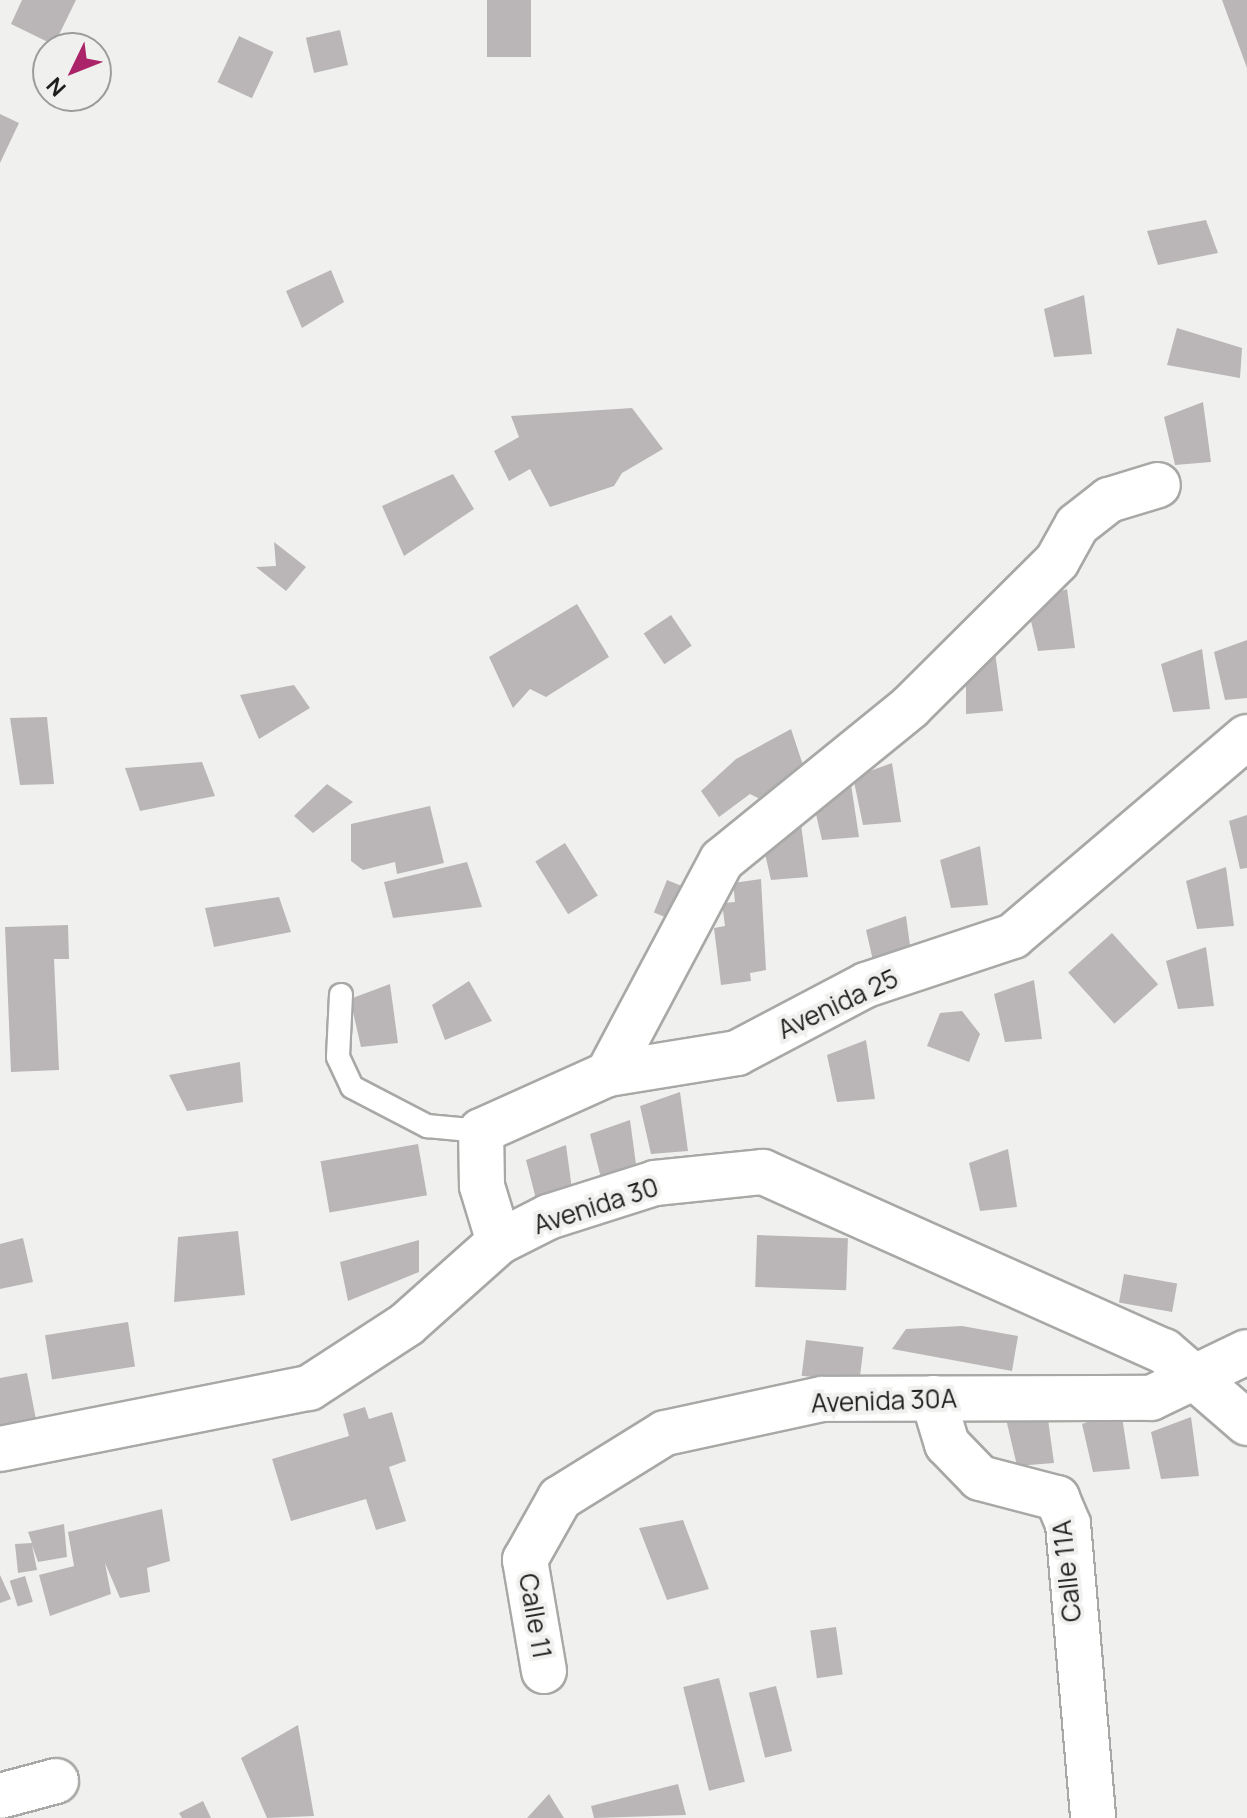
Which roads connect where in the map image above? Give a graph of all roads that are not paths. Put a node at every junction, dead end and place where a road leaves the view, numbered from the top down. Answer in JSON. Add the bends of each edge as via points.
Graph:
{"nodes":[{"id":1,"x":1158,"y":485,"type":"dead end"},
{"id":2,"x":1247,"y":737,"type":"edge"},
{"id":3,"x":341,"y":995,"type":"dead end"},
{"id":4,"x":608,"y":1074,"type":"junction"},
{"id":5,"x":481,"y":1131,"type":"junction"},
{"id":6,"x":499,"y":1242,"type":"junction"},
{"id":7,"x":1247,"y":1352,"type":"edge"},
{"id":8,"x":1201,"y":1376,"type":"junction"},
{"id":9,"x":933,"y":1398,"type":"junction"},
{"id":10,"x":1247,"y":1423,"type":"edge"},
{"id":11,"x":0,"y":1449,"type":"edge"},
{"id":12,"x":525,"y":1560,"type":"joint"},
{"id":13,"x":544,"y":1671,"type":"dead end"},
{"id":14,"x":56,"y":1781,"type":"dead end"},
{"id":15,"x":0,"y":1796,"type":"edge"},
{"id":16,"x":1093,"y":1818,"type":"edge"}],
"edges":[{"from":1,"to":4,"type":"street","via":[[1109,500],[1077,525],[1057,561],[910,707],[722,860]]},
{"from":2,"to":4,"type":"street","name":"Avenida 25","via":[[1131,828],[1067,896],[1013,936],[866,985],[737,1053]]},
{"from":3,"to":5,"type":"lane","via":[[338,1057],[352,1087],[427,1126]]},
{"from":4,"to":5,"type":"street","name":"Avenida 25"},
{"from":5,"to":6,"type":"street","via":[[482,1186]]},
{"from":6,"to":8,"type":"street","name":"Avenida 30","via":[[548,1217],[655,1183],[763,1172],[1164,1351]]},
{"from":6,"to":11,"type":"street","name":"Avenida 30","via":[[407,1324],[309,1388]]},
{"from":7,"to":8,"type":"street"},
{"from":8,"to":9,"type":"street","name":"Avenida 30A","via":[[1151,1398]]},
{"from":8,"to":10,"type":"street","name":"Avenida 30"},
{"from":9,"to":12,"type":"street","name":"Avenida 30A","via":[[822,1399],[665,1433],[560,1498]]},
{"from":9,"to":16,"type":"street","name":"Calle 11A","via":[[947,1444],[980,1478],[1057,1498],[1068,1524]]},
{"from":12,"to":13,"type":"street","name":"Calle 11"},
{"from":14,"to":15,"type":"street"}]}
